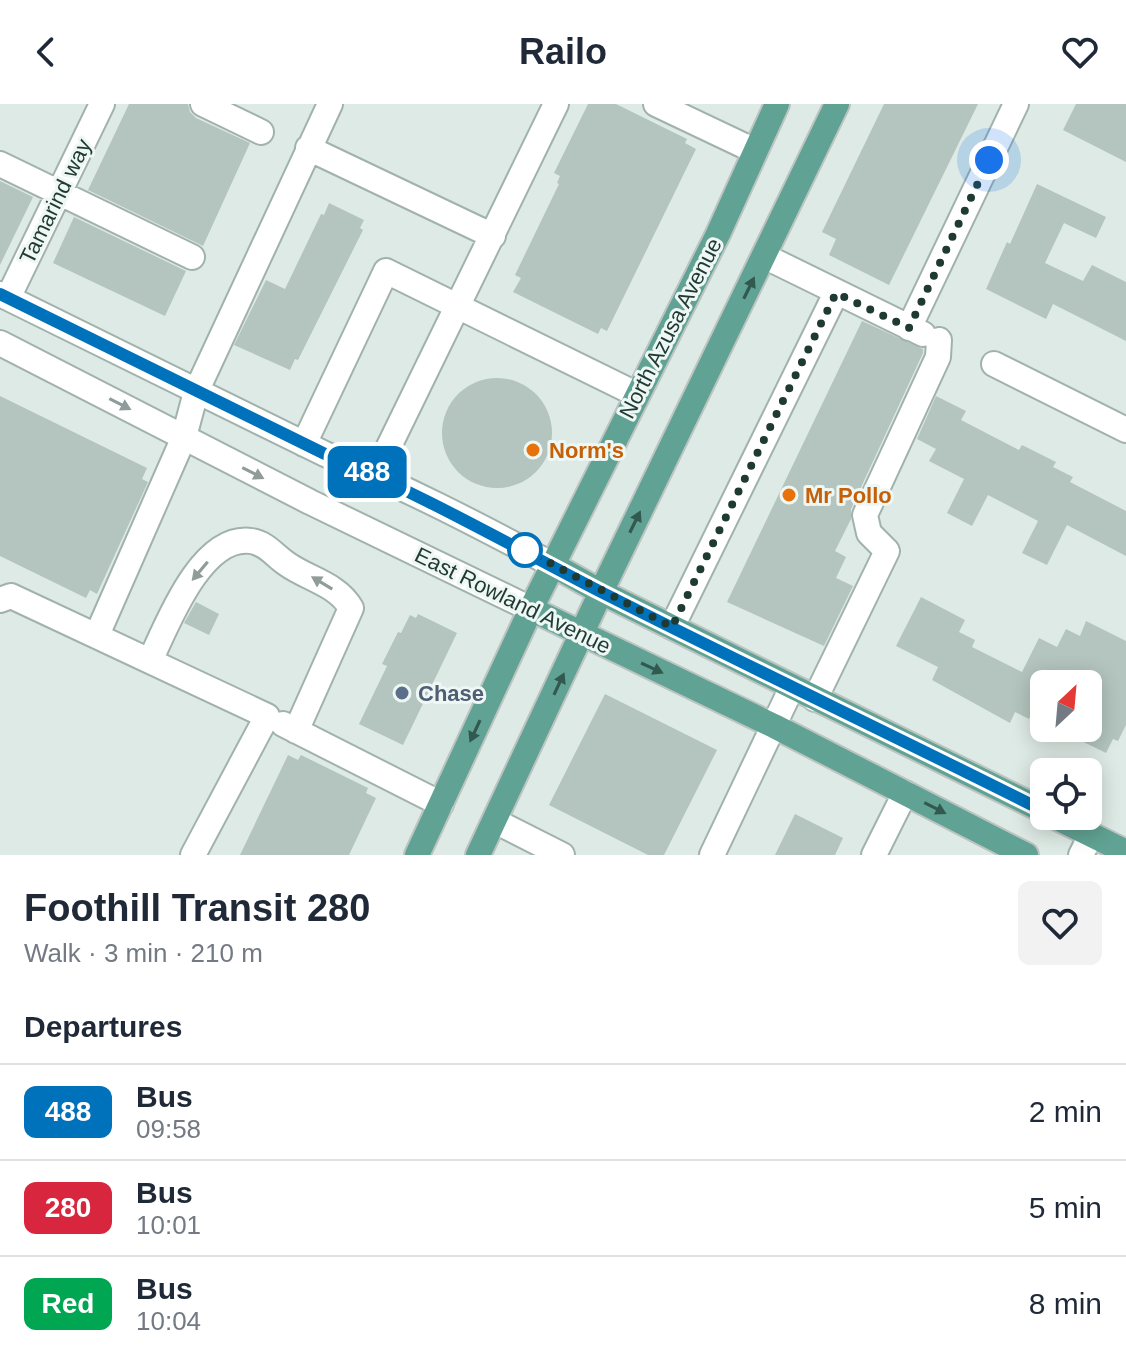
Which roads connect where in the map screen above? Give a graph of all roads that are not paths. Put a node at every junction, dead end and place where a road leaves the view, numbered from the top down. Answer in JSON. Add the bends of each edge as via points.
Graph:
{"nodes":[{"id":1,"x":102,"y":104,"type":"edge"},
{"id":2,"x":203,"y":104,"type":"edge"},
{"id":3,"x":330,"y":104,"type":"edge"},
{"id":4,"x":556,"y":104,"type":"edge"},
{"id":5,"x":656,"y":104,"type":"edge"},
{"id":6,"x":777,"y":104,"type":"edge"},
{"id":7,"x":1016,"y":104,"type":"edge"},
{"id":8,"x":829,"y":110,"type":"edge"},
{"id":9,"x":261,"y":132,"type":"dead end"},
{"id":10,"x":308,"y":148,"type":"junction"},
{"id":11,"x":755,"y":151,"type":"junction"},
{"id":12,"x":0,"y":164,"type":"edge"},
{"id":13,"x":58,"y":192,"type":"junction"},
{"id":14,"x":493,"y":236,"type":"junction"},
{"id":15,"x":764,"y":256,"type":"junction"},
{"id":16,"x":192,"y":257,"type":"dead end"},
{"id":17,"x":836,"y":293,"type":"junction"},
{"id":18,"x":4,"y":296,"type":"edge"},
{"id":19,"x":459,"y":307,"type":"junction"},
{"id":20,"x":909,"y":328,"type":"junction"},
{"id":21,"x":0,"y":343,"type":"edge"},
{"id":22,"x":994,"y":364,"type":"dead end"},
{"id":23,"x":196,"y":392,"type":"junction"},
{"id":24,"x":636,"y":394,"type":"junction"},
{"id":25,"x":1126,"y":430,"type":"edge"},
{"id":26,"x":184,"y":437,"type":"junction"},
{"id":27,"x":304,"y":444,"type":"junction"},
{"id":28,"x":375,"y":475,"type":"junction"},
{"id":29,"x":553,"y":565,"type":"junction"},
{"id":30,"x":601,"y":592,"type":"junction"},
{"id":31,"x":0,"y":600,"type":"edge"},
{"id":32,"x":531,"y":609,"type":"junction"},
{"id":33,"x":672,"y":627,"type":"junction"},
{"id":34,"x":97,"y":635,"type":"junction"},
{"id":35,"x":581,"y":635,"type":"junction"},
{"id":36,"x":150,"y":661,"type":"junction"},
{"id":37,"x":792,"y":687,"type":"junction"},
{"id":38,"x":815,"y":699,"type":"junction"},
{"id":39,"x":267,"y":716,"type":"junction"},
{"id":40,"x":774,"y":726,"type":"junction"},
{"id":41,"x":296,"y":731,"type":"junction"},
{"id":42,"x":905,"y":793,"type":"junction"},
{"id":43,"x":441,"y":804,"type":"junction"},
{"id":44,"x":1030,"y":804,"type":"edge"},
{"id":45,"x":495,"y":821,"type":"junction"},
{"id":46,"x":1069,"y":830,"type":"edge"},
{"id":47,"x":1086,"y":845,"type":"edge"},
{"id":48,"x":1126,"y":852,"type":"edge"},
{"id":49,"x":193,"y":855,"type":"edge"},
{"id":50,"x":417,"y":855,"type":"edge"},
{"id":51,"x":478,"y":855,"type":"edge"},
{"id":52,"x":562,"y":855,"type":"edge"},
{"id":53,"x":712,"y":855,"type":"edge"},
{"id":54,"x":874,"y":855,"type":"edge"},
{"id":55,"x":1026,"y":855,"type":"edge"}],
"edges":[{"from":1,"to":13,"type":"street","name":"Tamarind way"},
{"from":2,"to":9,"type":"street"},
{"from":3,"to":10,"type":"street"},
{"from":4,"to":14,"type":"street"},
{"from":5,"to":11,"type":"street"},
{"from":6,"to":11,"type":"main road","name":"North Azusa Avenue"},
{"from":7,"to":20,"type":"street"},
{"from":8,"to":15,"type":"main road"},
{"from":10,"to":14,"type":"street"},
{"from":10,"to":23,"type":"street"},
{"from":11,"to":24,"type":"main road","name":"North Azusa Avenue"},
{"from":12,"to":13,"type":"street"},
{"from":13,"to":16,"type":"street"},
{"from":13,"to":18,"type":"street","name":"Tamarind way"},
{"from":14,"to":19,"type":"street"},
{"from":15,"to":17,"type":"street"},
{"from":30,"to":15,"type":"main road","one_way":true},
{"from":17,"to":20,"type":"street"},
{"from":17,"to":33,"type":"street"},
{"from":18,"to":23,"type":"street","name":"East Rowland Avenue"},
{"from":19,"to":24,"type":"street"},
{"from":19,"to":27,"type":"street","via":[[386,271]]},
{"from":19,"to":28,"type":"street"},
{"from":20,"to":38,"type":"street","via":[[944,342],[865,515],[869,533],[887,551]]},
{"from":21,"to":26,"type":"street","name":"East Rowland Avenue","one_way":true},
{"from":22,"to":25,"type":"street"},
{"from":23,"to":26,"type":"street"},
{"from":23,"to":27,"type":"street","name":"East Rowland Avenue"},
{"from":24,"to":29,"type":"main road","name":"North Azusa Avenue"},
{"from":26,"to":32,"type":"street","name":"East Rowland Avenue","one_way":true},
{"from":26,"to":34,"type":"street"},
{"from":27,"to":28,"type":"street","name":"East Rowland Avenue"},
{"from":28,"to":29,"type":"street","name":"East Rowland Avenue"},
{"from":29,"to":30,"type":"main road","name":"East Rowland Avenue"},
{"from":29,"to":32,"type":"main road","name":"North Azusa Avenue"},
{"from":30,"to":33,"type":"main road","name":"East Rowland Avenue"},
{"from":30,"to":35,"type":"main road"},
{"from":31,"to":34,"type":"street","via":[[11,596]]},
{"from":32,"to":35,"type":"main road","name":"East Rowland Avenue"},
{"from":32,"to":43,"type":"main road","name":"North Azusa Avenue","one_way":true},
{"from":33,"to":37,"type":"main road","name":"East Rowland Avenue"},
{"from":34,"to":36,"type":"street"},
{"from":35,"to":40,"type":"main road","name":"East Rowland Avenue","one_way":true},
{"from":45,"to":35,"type":"main road","one_way":true},
{"from":36,"to":39,"type":"street"},
{"from":41,"to":36,"type":"street","one_way":true,"via":[[351,608],[345,597],[271,549],[251,541],[228,544],[202,565],[180,597]]},
{"from":37,"to":38,"type":"main road","name":"East Rowland Avenue"},
{"from":37,"to":40,"type":"street"},
{"from":38,"to":44,"type":"main road","name":"East Rowland Avenue"},
{"from":39,"to":41,"type":"street"},
{"from":39,"to":49,"type":"street"},
{"from":40,"to":42,"type":"main road","name":"East Rowland Avenue"},
{"from":40,"to":53,"type":"street"},
{"from":41,"to":43,"type":"street"},
{"from":42,"to":54,"type":"street"},
{"from":42,"to":55,"type":"main road","name":"East Rowland Avenue","one_way":true},
{"from":43,"to":50,"type":"main road","name":"North Azusa Avenue"},
{"from":45,"to":51,"type":"main road"},
{"from":45,"to":52,"type":"street"},
{"from":46,"to":47,"type":"main road"},
{"from":47,"to":48,"type":"main road"}]}
